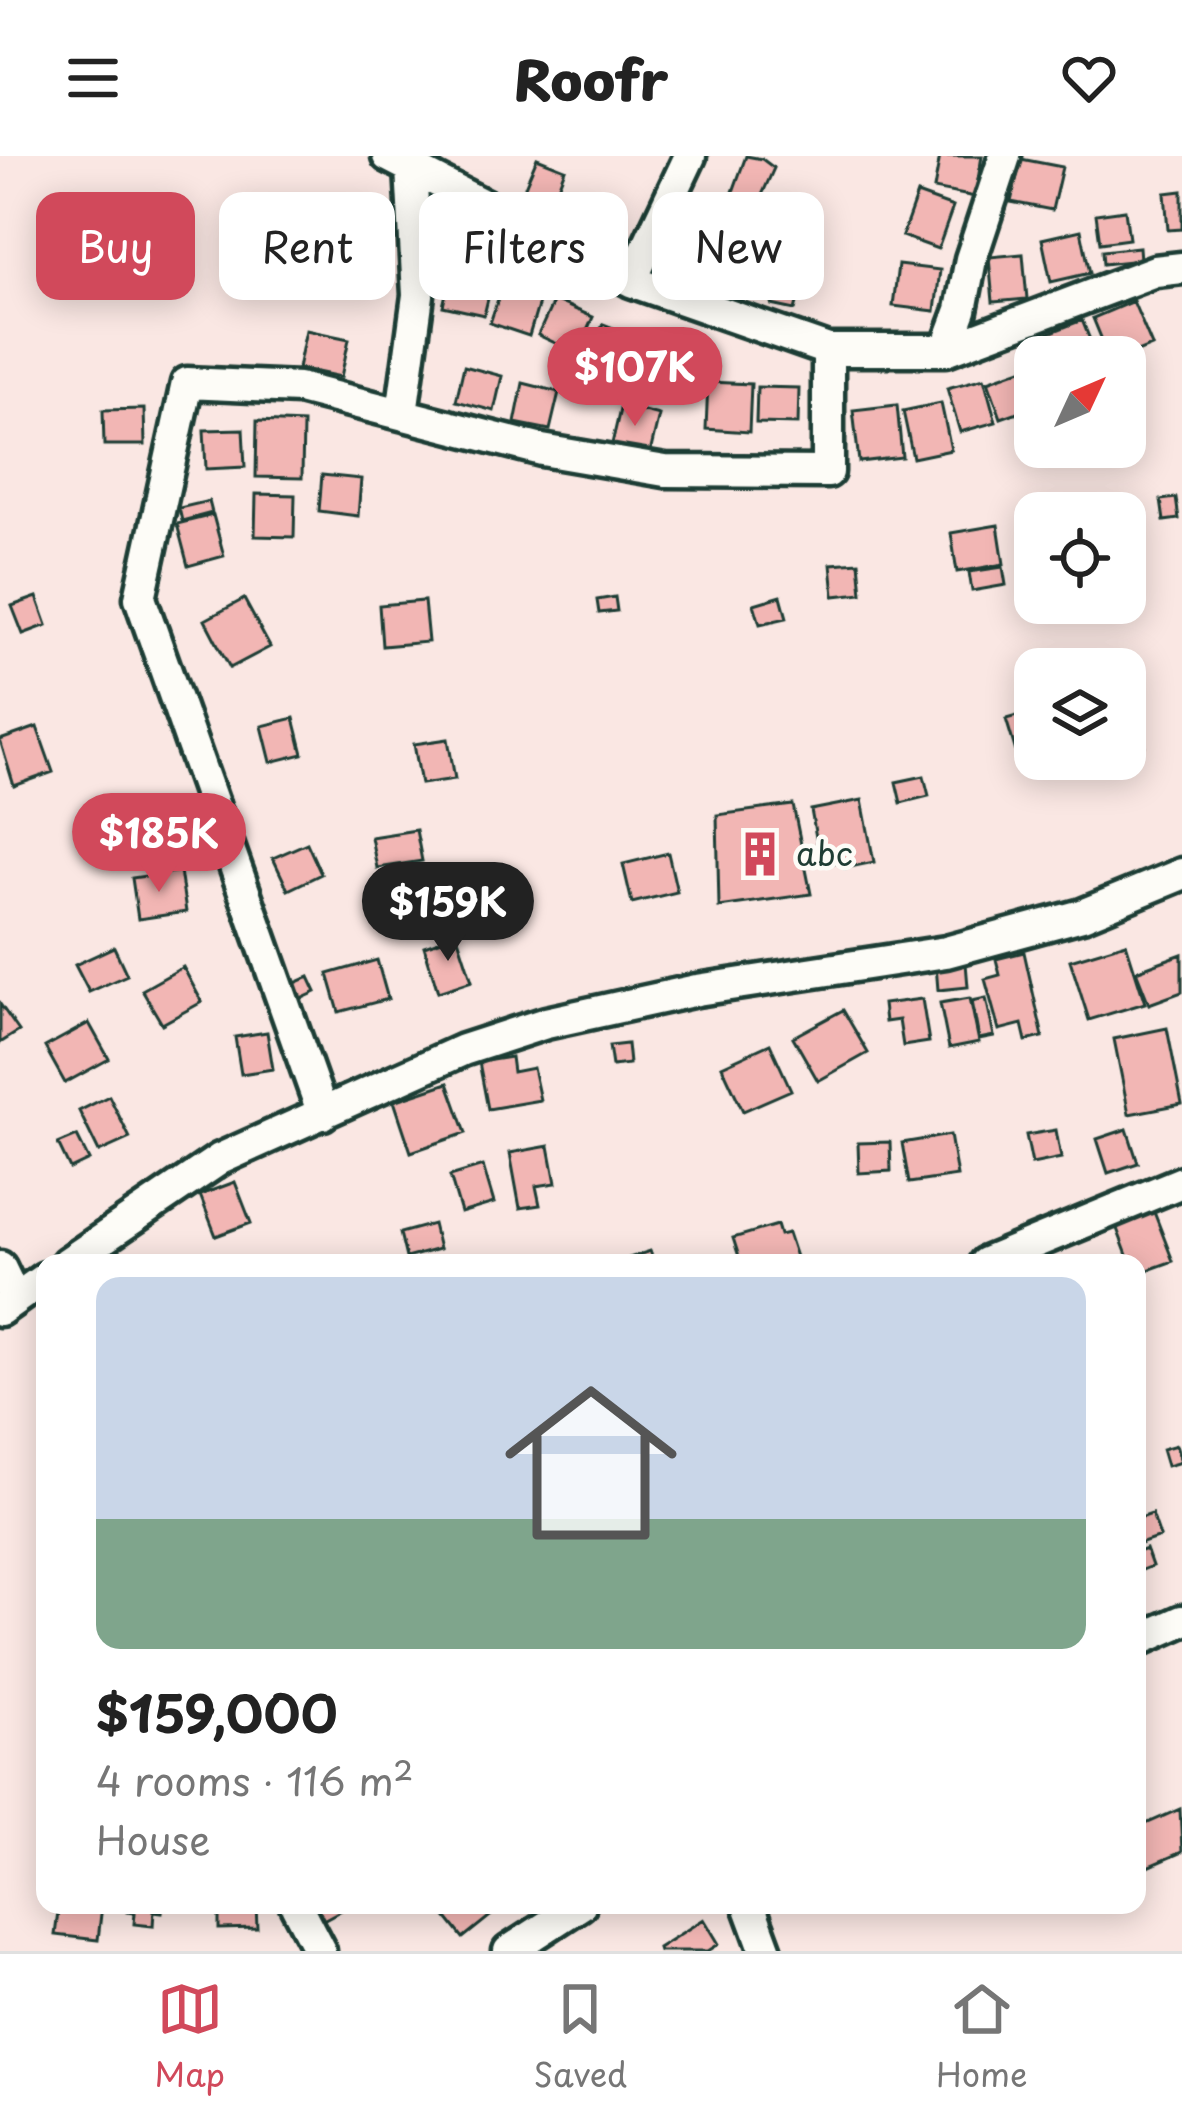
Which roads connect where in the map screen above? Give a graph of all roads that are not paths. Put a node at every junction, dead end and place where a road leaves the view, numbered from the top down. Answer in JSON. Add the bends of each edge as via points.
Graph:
{"nodes":[{"id":1,"x":689,"y":156,"type":"edge"},
{"id":2,"x":1006,"y":156,"type":"edge"},
{"id":3,"x":399,"y":162,"type":"edge"},
{"id":4,"x":1182,"y":268,"type":"edge"},
{"id":5,"x":631,"y":281,"type":"junction"},
{"id":6,"x":828,"y":350,"type":"junction"},
{"id":7,"x":946,"y":350,"type":"junction"},
{"id":8,"x":402,"y":413,"type":"junction"},
{"id":9,"x":1182,"y":874,"type":"edge"},
{"id":10,"x":323,"y":1114,"type":"junction"},
{"id":11,"x":1182,"y":1182,"type":"edge"},
{"id":12,"x":80,"y":1254,"type":"edge"},
{"id":13,"x":1007,"y":1254,"type":"edge"},
{"id":14,"x":0,"y":1267,"type":"edge"},
{"id":15,"x":36,"y":1284,"type":"edge"},
{"id":16,"x":8,"y":1304,"type":"edge"},
{"id":17,"x":1182,"y":1622,"type":"edge"},
{"id":18,"x":1146,"y":1638,"type":"edge"},
{"id":19,"x":301,"y":1914,"type":"edge"},
{"id":20,"x":566,"y":1914,"type":"edge"},
{"id":21,"x":752,"y":1914,"type":"edge"},
{"id":22,"x":320,"y":1951,"type":"edge"},
{"id":23,"x":509,"y":1951,"type":"edge"},
{"id":24,"x":766,"y":1951,"type":"edge"}],
"edges":[{"from":1,"to":5,"type":"street"},
{"from":2,"to":7,"type":"street"},
{"from":3,"to":5,"type":"street"},
{"from":3,"to":8,"type":"street","via":[[418,295]]},
{"from":4,"to":7,"type":"street","via":[[1155,271]]},
{"from":5,"to":6,"type":"street"},
{"from":6,"to":7,"type":"street"},
{"from":6,"to":8,"type":"street","via":[[828,472],[665,471]]},
{"from":8,"to":10,"type":"street","via":[[299,388],[188,383],[140,598]]},
{"from":9,"to":10,"type":"street","via":[[1082,915],[946,952],[697,990],[546,1023],[463,1050]]},
{"from":10,"to":12,"type":"street","via":[[220,1159]]},
{"from":11,"to":13,"type":"street"},
{"from":14,"to":16,"type":"street"},
{"from":15,"to":16,"type":"street"},
{"from":17,"to":18,"type":"street"},
{"from":19,"to":22,"type":"street"},
{"from":20,"to":23,"type":"street"},
{"from":21,"to":24,"type":"street"}]}
